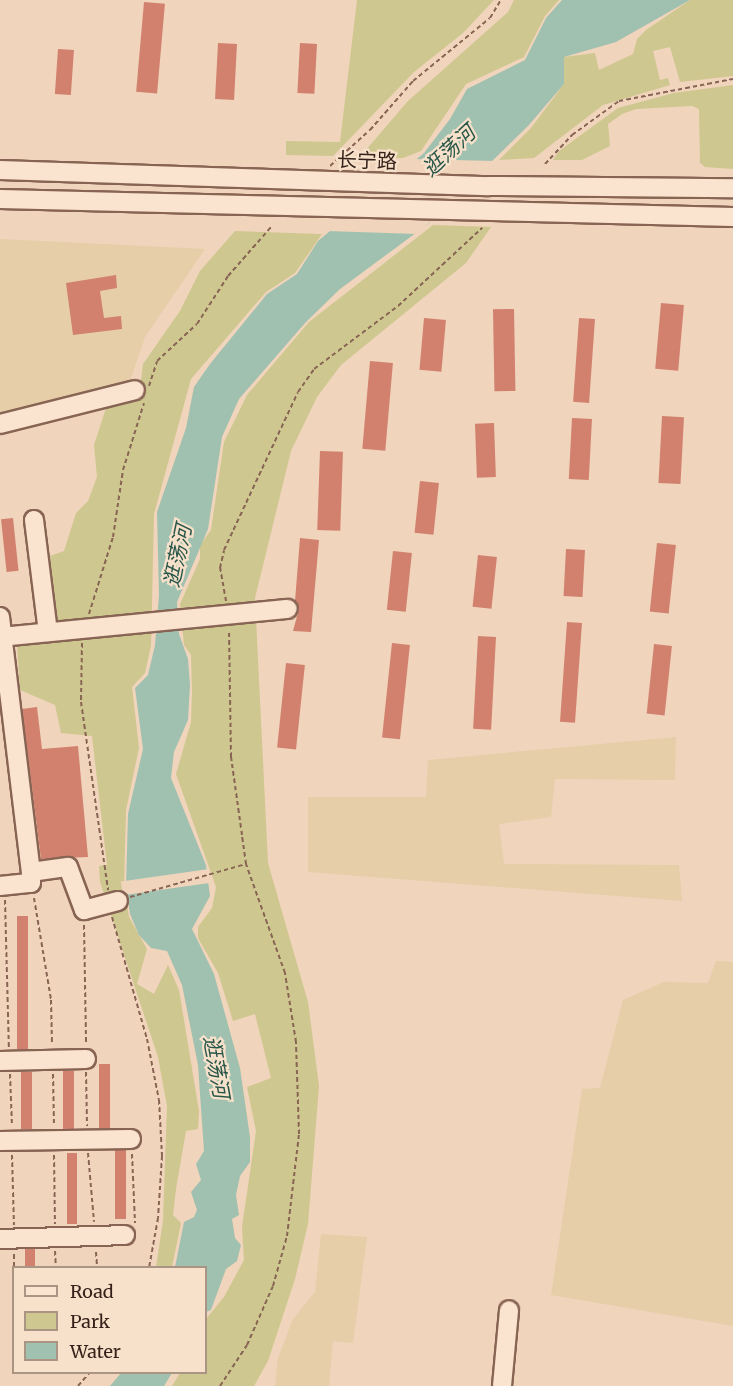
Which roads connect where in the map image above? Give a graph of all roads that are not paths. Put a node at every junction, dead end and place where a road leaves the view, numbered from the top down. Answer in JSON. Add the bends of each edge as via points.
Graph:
{"nodes":[{"id":1,"x":0,"y":170,"type":"edge"},
{"id":2,"x":733,"y":188,"type":"edge"},
{"id":3,"x":0,"y":199,"type":"edge"},
{"id":4,"x":733,"y":217,"type":"edge"},
{"id":5,"x":135,"y":390,"type":"dead end"},
{"id":6,"x":0,"y":423,"type":"edge"},
{"id":7,"x":34,"y":520,"type":"dead end"},
{"id":8,"x":288,"y":609,"type":"dead end"},
{"id":9,"x":0,"y":617,"type":"edge"},
{"id":10,"x":48,"y":632,"type":"junction"},
{"id":11,"x":2,"y":637,"type":"edge"},
{"id":12,"x":31,"y":877,"type":"junction"},
{"id":13,"x":2,"y":886,"type":"edge"},
{"id":14,"x":113,"y":905,"type":"road end"},
{"id":15,"x":86,"y":1059,"type":"road end"},
{"id":16,"x":5,"y":1061,"type":"edge"},
{"id":17,"x":131,"y":1139,"type":"road end"},
{"id":18,"x":6,"y":1140,"type":"edge"},
{"id":19,"x":125,"y":1235,"type":"road end"},
{"id":20,"x":7,"y":1238,"type":"edge"},
{"id":21,"x":509,"y":1310,"type":"dead end"},
{"id":22,"x":502,"y":1386,"type":"edge"}],
"edges":[{"from":1,"to":2,"type":"street","name":"长宁路","via":[[489,186]]},
{"from":3,"to":4,"type":"street"},
{"from":5,"to":6,"type":"street"},
{"from":7,"to":10,"type":"street"},
{"from":8,"to":10,"type":"street"},
{"from":9,"to":11,"type":"street"},
{"from":10,"to":11,"type":"street"},
{"from":11,"to":12,"type":"street"},
{"from":12,"to":13,"type":"street"},
{"from":12,"to":14,"type":"street","via":[[68,867],[84,910]]},
{"from":15,"to":16,"type":"street"},
{"from":17,"to":18,"type":"street"},
{"from":19,"to":20,"type":"street"},
{"from":21,"to":22,"type":"street"}]}
